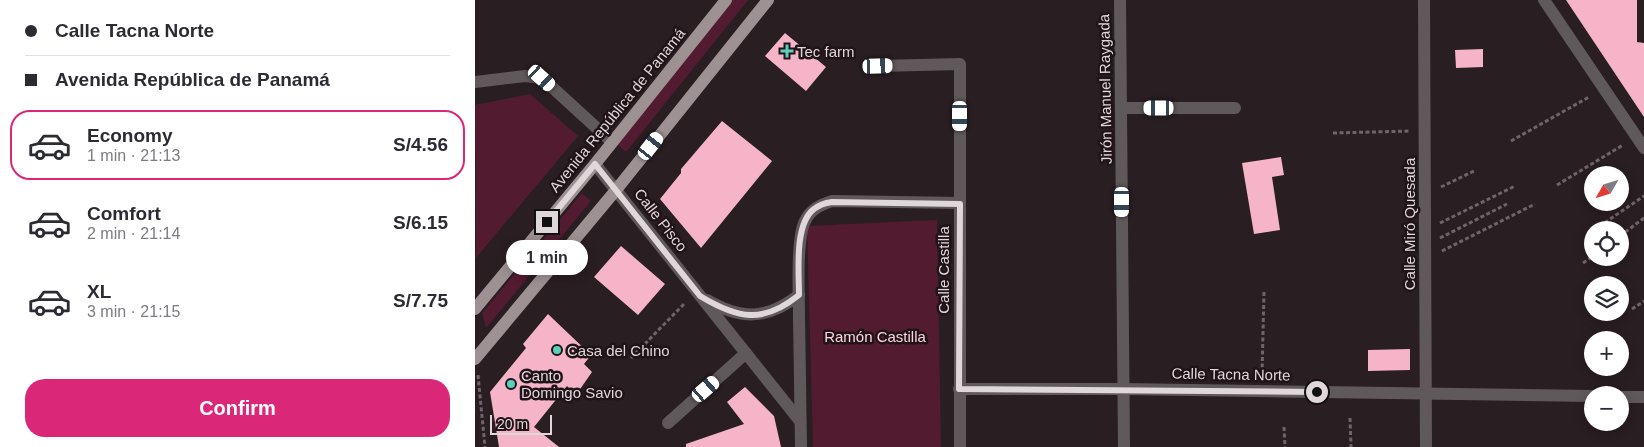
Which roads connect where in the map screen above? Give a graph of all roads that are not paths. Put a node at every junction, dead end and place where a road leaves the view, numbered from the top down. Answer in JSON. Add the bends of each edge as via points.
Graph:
{"nodes":[{"id":1,"x":726,"y":0,"type":"edge"},
{"id":2,"x":768,"y":0,"type":"edge"},
{"id":3,"x":1120,"y":0,"type":"edge"},
{"id":4,"x":1425,"y":0,"type":"edge"},
{"id":5,"x":1544,"y":0,"type":"edge"},
{"id":6,"x":878,"y":66,"type":"dead end"},
{"id":7,"x":475,"y":82,"type":"edge"},
{"id":8,"x":1121,"y":108,"type":"junction"},
{"id":9,"x":1235,"y":108,"type":"dead end"},
{"id":10,"x":612,"y":142,"type":"junction"},
{"id":11,"x":1644,"y":148,"type":"edge"},
{"id":12,"x":595,"y":164,"type":"junction"},
{"id":13,"x":616,"y":190,"type":"junction"},
{"id":14,"x":960,"y":204,"type":"junction"},
{"id":15,"x":698,"y":293,"type":"junction"},
{"id":16,"x":799,"y":295,"type":"junction"},
{"id":17,"x":475,"y":309,"type":"edge"},
{"id":18,"x":746,"y":353,"type":"junction"},
{"id":19,"x":476,"y":358,"type":"edge"},
{"id":20,"x":959,"y":389,"type":"junction"},
{"id":21,"x":1124,"y":389,"type":"junction"},
{"id":22,"x":1426,"y":393,"type":"junction"},
{"id":23,"x":1584,"y":396,"type":"edge"},
{"id":24,"x":1629,"y":396,"type":"edge"},
{"id":25,"x":1644,"y":397,"type":"edge"},
{"id":26,"x":800,"y":421,"type":"junction"},
{"id":27,"x":668,"y":423,"type":"dead end"},
{"id":28,"x":801,"y":447,"type":"edge"},
{"id":29,"x":960,"y":447,"type":"edge"},
{"id":30,"x":1124,"y":447,"type":"edge"},
{"id":31,"x":1426,"y":447,"type":"edge"}],
"edges":[{"from":1,"to":10,"type":"main road","name":"Avenida República de Panamá"},
{"from":2,"to":13,"type":"main road"},
{"from":3,"to":8,"type":"street","name":"Jirón Manuel Raygada"},
{"from":4,"to":22,"type":"street","name":"Calle Miró Quesada"},
{"from":5,"to":11,"type":"street"},
{"from":6,"to":14,"type":"street","name":"Calle Castilla","via":[[960,64]]},
{"from":7,"to":10,"type":"street","via":[[525,76],[542,78]]},
{"from":8,"to":9,"type":"street"},
{"from":8,"to":21,"type":"street","name":"Jirón Manuel Raygada"},
{"from":10,"to":12,"type":"main road","name":"Avenida República de Panamá"},
{"from":12,"to":13,"type":"street","name":"Calle Pisco"},
{"from":12,"to":17,"type":"main road","name":"Avenida República de Panamá"},
{"from":13,"to":15,"type":"street","name":"Calle Pisco"},
{"from":13,"to":19,"type":"main road"},
{"from":14,"to":16,"type":"street","via":[[832,202],[812,210],[800,233]]},
{"from":14,"to":20,"type":"street","name":"Calle Castilla"},
{"from":15,"to":16,"type":"street","name":"Calle Pisco","via":[[720,308],[736,314],[753,315],[786,306]]},
{"from":15,"to":18,"type":"street","name":"Calle Pisco"},
{"from":16,"to":26,"type":"street"},
{"from":18,"to":26,"type":"street","name":"Calle Pisco"},
{"from":18,"to":27,"type":"street"},
{"from":20,"to":21,"type":"street","name":"Calle Tacna Norte"},
{"from":20,"to":29,"type":"street","name":"Calle Castilla"},
{"from":21,"to":22,"type":"street","name":"Calle Tacna Norte"},
{"from":21,"to":30,"type":"street","name":"Jirón Manuel Raygada"},
{"from":22,"to":23,"type":"street","name":"Calle Tacna Norte"},
{"from":22,"to":31,"type":"street","name":"Calle Miró Quesada"},
{"from":24,"to":25,"type":"street"},
{"from":26,"to":28,"type":"street"}]}
